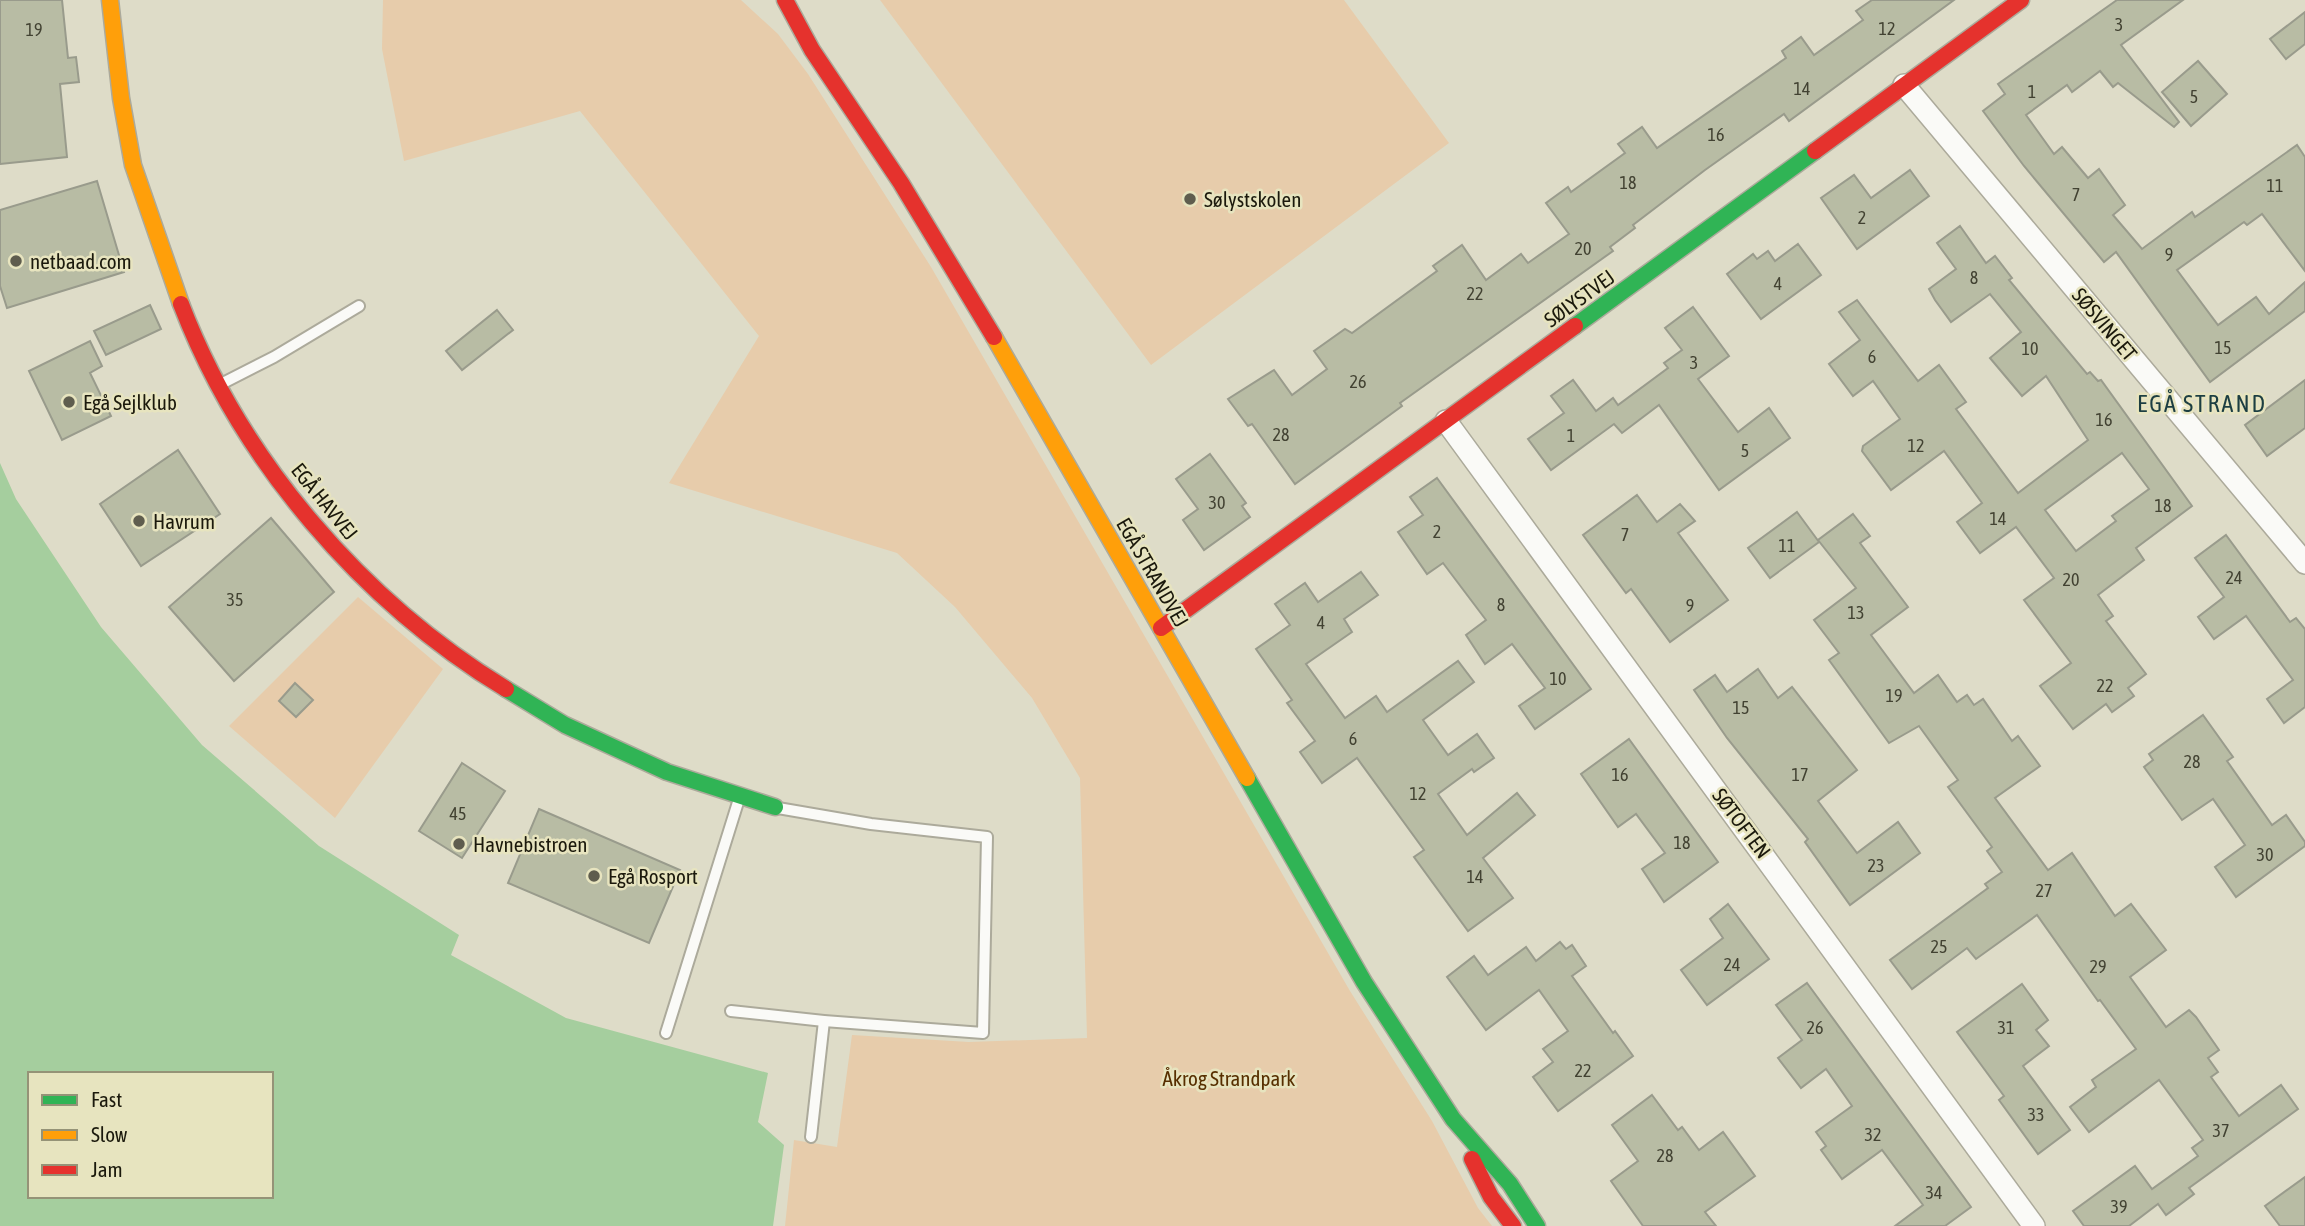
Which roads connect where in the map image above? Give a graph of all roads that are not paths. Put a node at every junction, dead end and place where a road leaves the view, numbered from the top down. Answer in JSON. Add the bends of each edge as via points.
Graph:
{"nodes":[{"id":1,"x":110,"y":0,"type":"edge"},
{"id":2,"x":770,"y":0,"type":"edge"},
{"id":3,"x":785,"y":0,"type":"edge"},
{"id":4,"x":2021,"y":0,"type":"edge"},
{"id":5,"x":812,"y":50,"type":"junction"},
{"id":6,"x":1904,"y":85,"type":"junction"},
{"id":7,"x":359,"y":306,"type":"dead end"},
{"id":8,"x":218,"y":386,"type":"junction"},
{"id":9,"x":1446,"y":421,"type":"junction"},
{"id":10,"x":2305,"y":563,"type":"edge"},
{"id":11,"x":1161,"y":628,"type":"junction"},
{"id":12,"x":739,"y":798,"type":"junction"},
{"id":13,"x":775,"y":807,"type":"joint"},
{"id":14,"x":731,"y":1010,"type":"dead end"},
{"id":15,"x":824,"y":1021,"type":"junction"},
{"id":16,"x":666,"y":1033,"type":"dead end"},
{"id":17,"x":1452,"y":1119,"type":"junction"},
{"id":18,"x":811,"y":1137,"type":"dead end"},
{"id":19,"x":1513,"y":1226,"type":"edge"},
{"id":20,"x":1537,"y":1226,"type":"edge"},
{"id":21,"x":2034,"y":1226,"type":"edge"}],
"edges":[{"from":1,"to":8,"type":"street","name":"EGÅ HAVVEJ","via":[[119,92],[132,159],[167,275]]},
{"from":2,"to":5,"type":"street","name":"EGÅ STRANDVEJ"},
{"from":3,"to":5,"type":"street","name":"EGÅ STRANDVEJ"},
{"from":4,"to":6,"type":"street","name":"SØLYSTVEJ"},
{"from":5,"to":11,"type":"street","name":"EGÅ STRANDVEJ","via":[[941,248]]},
{"from":6,"to":9,"type":"street","name":"SØLYSTVEJ"},
{"from":6,"to":10,"type":"street","name":"SØSVINGET"},
{"from":7,"to":8,"type":"lane"},
{"from":8,"to":12,"type":"street","name":"EGÅ HAVVEJ","via":[[278,478],[323,535],[395,607],[458,660],[549,719],[618,754]]},
{"from":9,"to":11,"type":"street","name":"SØLYSTVEJ"},
{"from":9,"to":21,"type":"street","name":"SØTOFTEN"},
{"from":11,"to":17,"type":"street","name":"EGÅ STRANDVEJ","via":[[1364,982]]},
{"from":12,"to":13,"type":"street","name":"EGÅ HAVVEJ"},
{"from":12,"to":16,"type":"lane"},
{"from":13,"to":15,"type":"lane","via":[[987,837],[983,1033]]},
{"from":14,"to":15,"type":"lane"},
{"from":15,"to":18,"type":"lane"},
{"from":17,"to":19,"type":"street","name":"EGÅ STRANDVEJ","via":[[1491,1197]]},
{"from":17,"to":20,"type":"street","name":"EGÅ STRANDVEJ","via":[[1510,1184]]}]}
